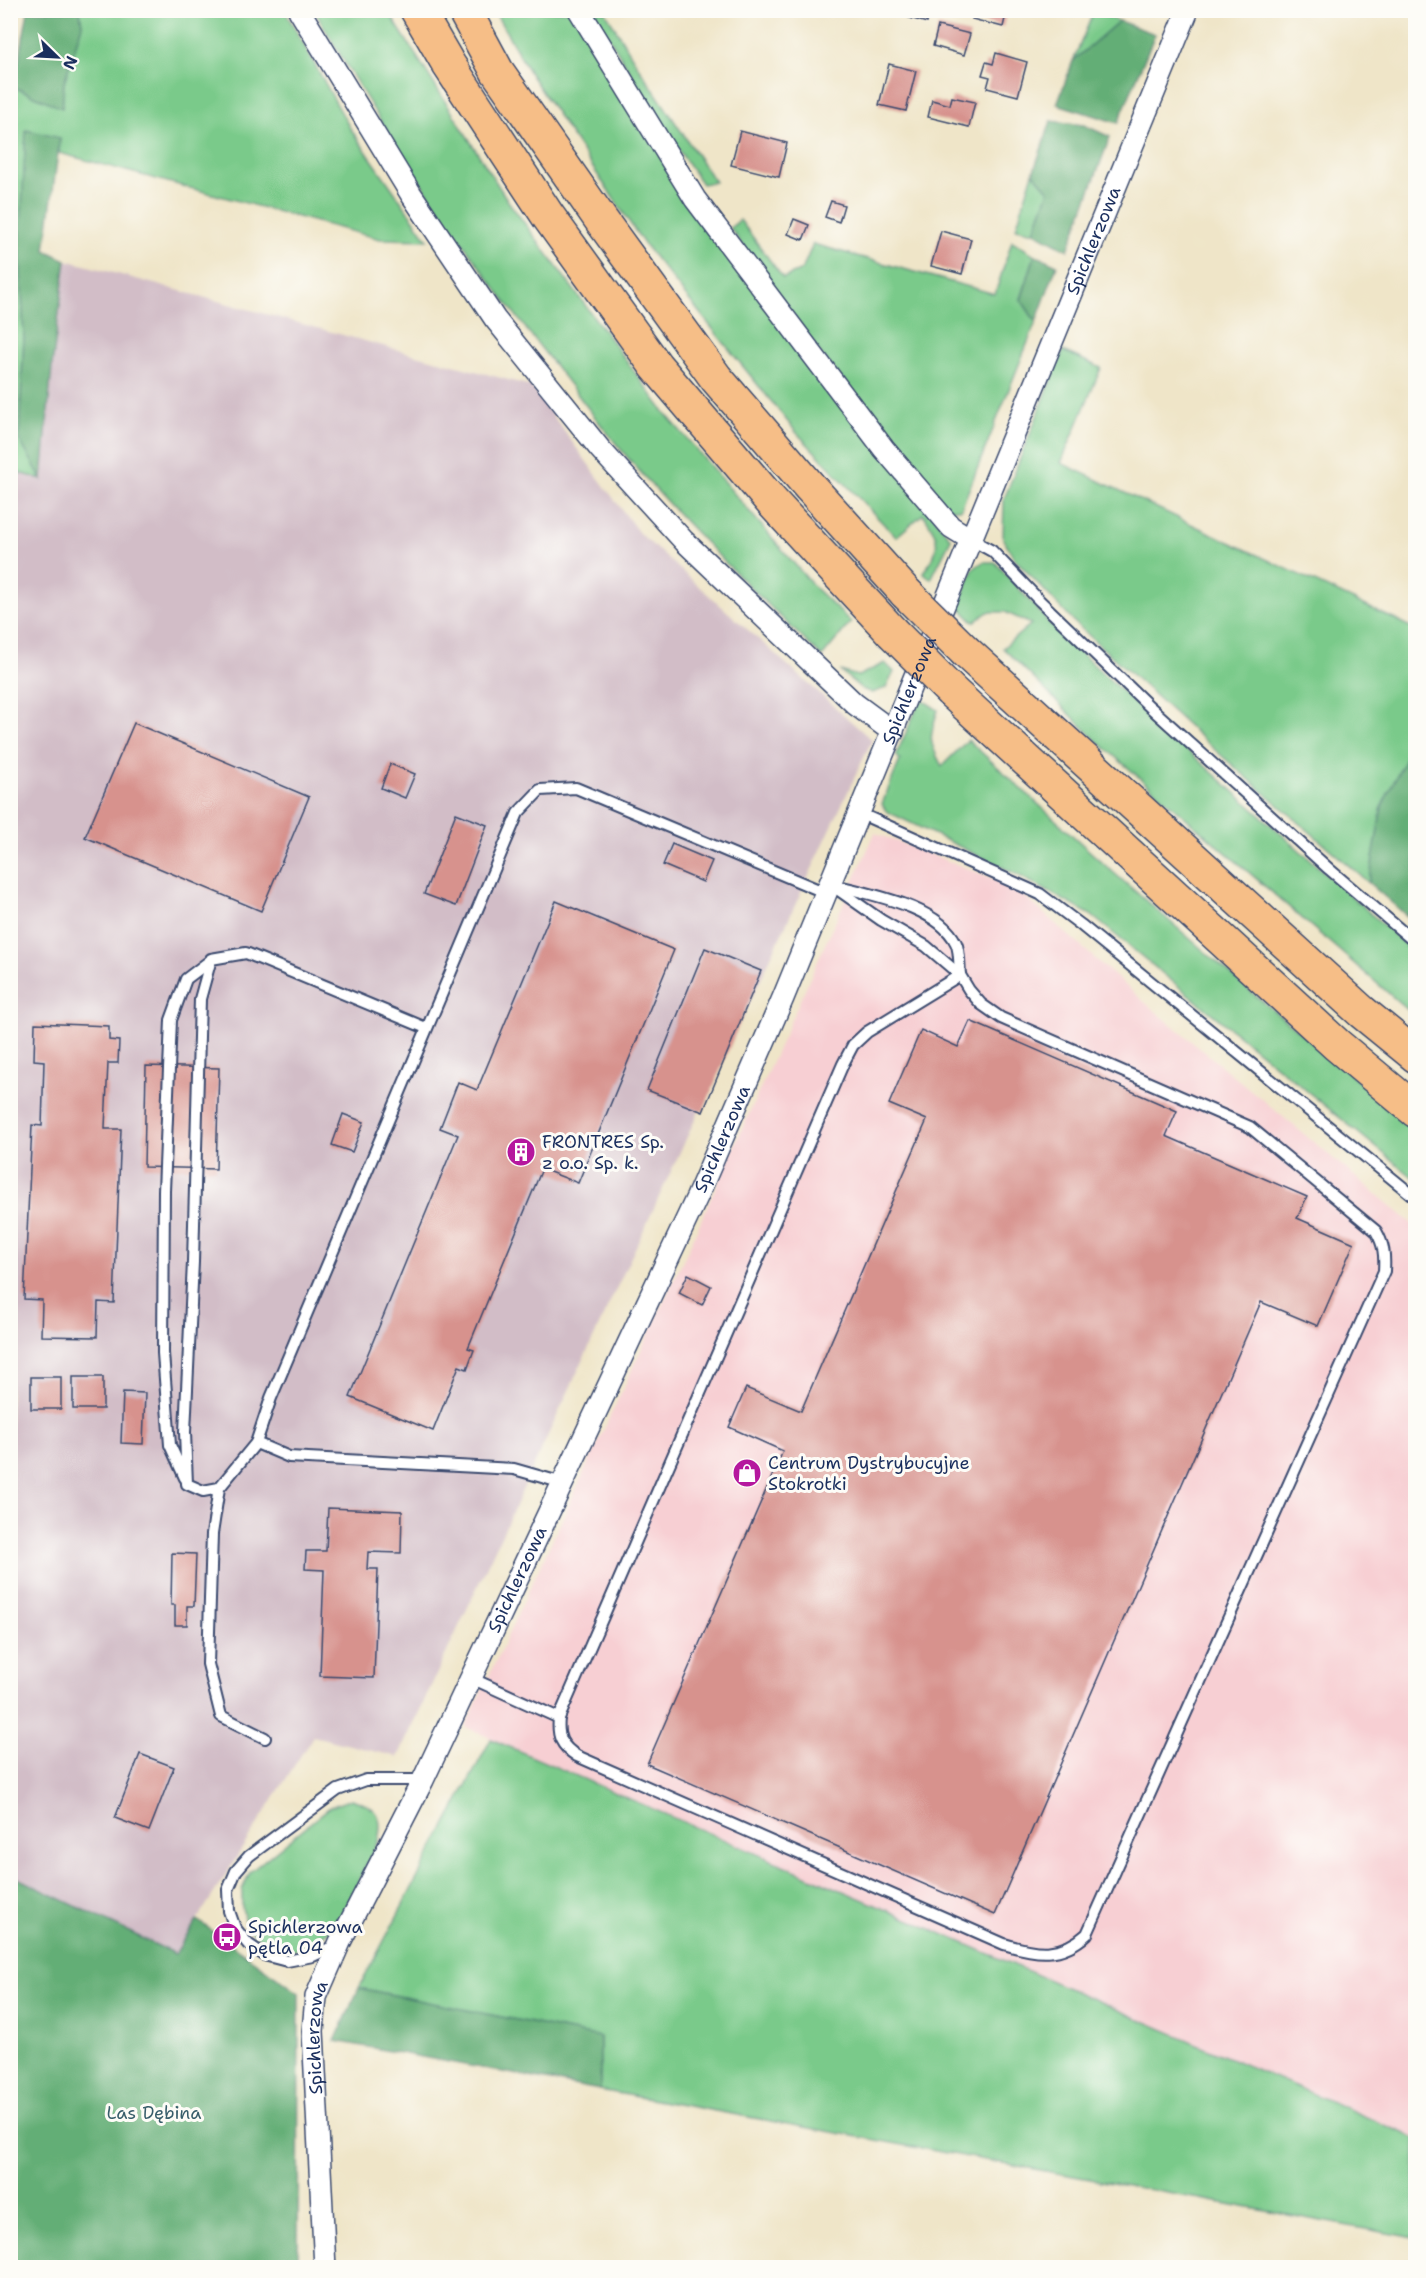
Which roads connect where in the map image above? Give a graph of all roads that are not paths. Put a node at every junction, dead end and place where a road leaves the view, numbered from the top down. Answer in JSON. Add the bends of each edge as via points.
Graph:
{"nodes":[{"id":1,"x":299,"y":10,"type":"edge"},
{"id":2,"x":417,"y":10,"type":"edge"},
{"id":3,"x":464,"y":10,"type":"edge"},
{"id":4,"x":579,"y":10,"type":"edge"},
{"id":5,"x":1188,"y":10,"type":"edge"},
{"id":6,"x":972,"y":540,"type":"junction"},
{"id":7,"x":893,"y":732,"type":"junction"},
{"id":8,"x":859,"y":813,"type":"junction"},
{"id":9,"x":828,"y":889,"type":"junction"},
{"id":10,"x":1416,"y":943,"type":"edge"},
{"id":11,"x":211,"y":959,"type":"junction"},
{"id":12,"x":960,"y":975,"type":"junction"},
{"id":13,"x":426,"y":1028,"type":"junction"},
{"id":14,"x":1416,"y":1056,"type":"edge"},
{"id":15,"x":1416,"y":1111,"type":"edge"},
{"id":16,"x":1416,"y":1198,"type":"edge"},
{"id":17,"x":256,"y":1443,"type":"junction"},
{"id":18,"x":563,"y":1483,"type":"junction"},
{"id":19,"x":187,"y":1484,"type":"junction"},
{"id":20,"x":219,"y":1488,"type":"junction"},
{"id":21,"x":471,"y":1678,"type":"junction"},
{"id":22,"x":560,"y":1718,"type":"junction"},
{"id":23,"x":265,"y":1738,"type":"dead end"},
{"id":24,"x":423,"y":1780,"type":"junction"},
{"id":25,"x":340,"y":1942,"type":"junction"},
{"id":26,"x":325,"y":2268,"type":"edge"}],
"edges":[{"from":1,"to":7,"type":"street","via":[[411,194],[495,319],[600,449],[684,541],[855,704]]},
{"from":2,"to":15,"type":"main road","bridge":true,"via":[[548,216],[656,366],[772,502],[951,691],[1337,1045]]},
{"from":3,"to":14,"type":"main road","bridge":true,"via":[[497,71],[716,378],[906,593],[1353,1004]]},
{"from":4,"to":6,"type":"street","via":[[695,199],[884,449],[951,527]]},
{"from":5,"to":6,"type":"street","name":"Spichlerzowa"},
{"from":6,"to":7,"type":"street","name":"Spichlerzowa"},
{"from":6,"to":10,"type":"lane","via":[[992,551],[1150,706]]},
{"from":7,"to":8,"type":"street","name":"Spichlerzowa"},
{"from":8,"to":9,"type":"street","name":"Spichlerzowa"},
{"from":8,"to":16,"type":"lane","via":[[1040,894]]},
{"from":9,"to":12,"type":"lane","via":[[926,946]]},
{"from":9,"to":12,"type":"lane","via":[[891,900],[927,915],[948,930],[957,945]]},
{"from":9,"to":13,"type":"lane","via":[[576,788],[540,790],[518,813]]},
{"from":9,"to":18,"type":"street","name":"Spichlerzowa","via":[[697,1197]]},
{"from":11,"to":13,"type":"lane","via":[[246,952]]},
{"from":11,"to":19,"type":"lane","via":[[200,999],[185,1432]]},
{"from":11,"to":19,"type":"lane","via":[[186,979],[171,1020],[163,1353],[170,1445]]},
{"from":12,"to":22,"type":"lane","via":[[867,1032],[843,1064]]},
{"from":12,"to":22,"type":"lane","via":[[981,1004],[1001,1018],[1250,1126],[1377,1232],[1385,1256],[1372,1301],[1088,1934],[1061,1951],[1033,1951],[1004,1944],[577,1756],[561,1741]]},
{"from":13,"to":17,"type":"lane","via":[[271,1398]]},
{"from":17,"to":18,"type":"lane","via":[[290,1457],[514,1469]]},
{"from":17,"to":20,"type":"lane"},
{"from":18,"to":21,"type":"street","name":"Spichlerzowa"},
{"from":19,"to":20,"type":"lane","via":[[203,1491]]},
{"from":20,"to":23,"type":"lane","via":[[212,1534],[208,1664],[221,1716]]},
{"from":21,"to":22,"type":"lane"},
{"from":21,"to":24,"type":"street","name":"Spichlerzowa"},
{"from":24,"to":25,"type":"street","name":"Spichlerzowa"},
{"from":24,"to":25,"type":"lane","via":[[366,1780],[338,1790],[249,1856],[236,1871],[228,1890],[229,1911],[235,1928],[264,1955],[286,1961],[313,1956]]},
{"from":25,"to":26,"type":"street","name":"Spichlerzowa","via":[[316,1997],[313,2031]]}]}
